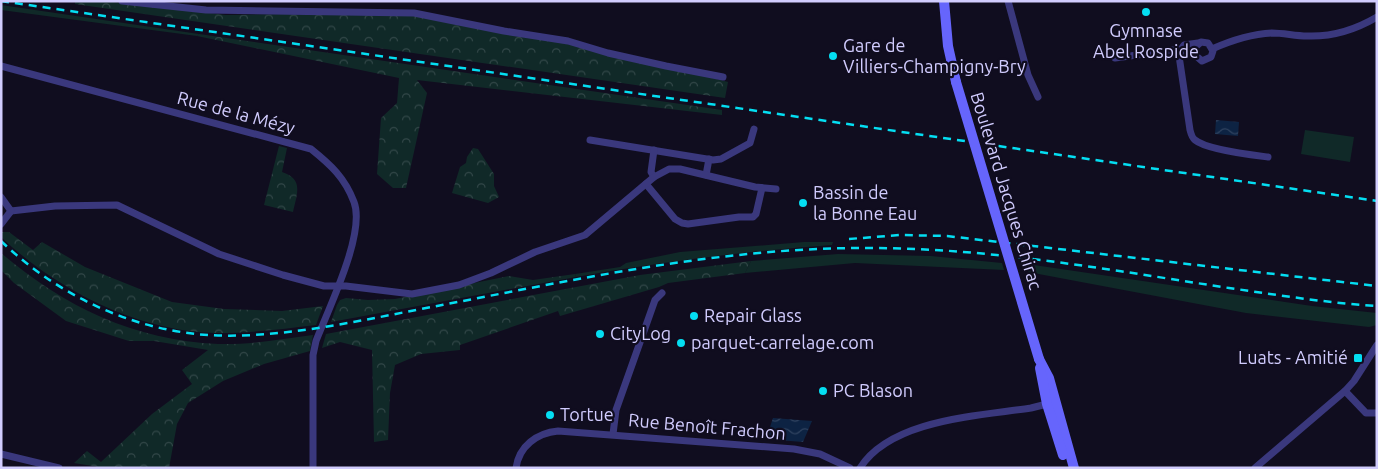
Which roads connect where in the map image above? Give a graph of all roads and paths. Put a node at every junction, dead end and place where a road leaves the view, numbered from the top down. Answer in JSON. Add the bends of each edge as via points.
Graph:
{"nodes":[{"id":1,"x":122,"y":1,"type":"edge"},
{"id":2,"x":944,"y":1,"type":"edge"},
{"id":3,"x":1008,"y":1,"type":"edge"},
{"id":4,"x":1377,"y":17,"type":"edge"},
{"id":5,"x":1198,"y":43,"type":"junction"},
{"id":6,"x":1179,"y":48,"type":"junction"},
{"id":7,"x":1212,"y":48,"type":"junction"},
{"id":8,"x":1195,"y":55,"type":"junction"},
{"id":9,"x":1115,"y":58,"type":"dead end"},
{"id":10,"x":1,"y":66,"type":"edge"},
{"id":11,"x":724,"y":77,"type":"dead end"},
{"id":12,"x":1038,"y":97,"type":"dead end"},
{"id":13,"x":754,"y":130,"type":"dead end"},
{"id":14,"x":590,"y":140,"type":"dead end"},
{"id":15,"x":654,"y":150,"type":"junction"},
{"id":16,"x":1268,"y":157,"type":"dead end"},
{"id":17,"x":709,"y":159,"type":"junction"},
{"id":18,"x":706,"y":175,"type":"junction"},
{"id":19,"x":654,"y":177,"type":"junction"},
{"id":20,"x":646,"y":184,"type":"junction"},
{"id":21,"x":762,"y":188,"type":"junction"},
{"id":22,"x":776,"y":189,"type":"dead end"},
{"id":23,"x":1,"y":197,"type":"edge"},
{"id":24,"x":11,"y":211,"type":"junction"},
{"id":25,"x":1,"y":224,"type":"edge"},
{"id":26,"x":338,"y":286,"type":"junction"},
{"id":27,"x":662,"y":293,"type":"dead end"},
{"id":28,"x":1377,"y":345,"type":"edge"},
{"id":29,"x":1345,"y":391,"type":"junction"},
{"id":30,"x":1052,"y":402,"type":"junction"},
{"id":31,"x":1377,"y":413,"type":"edge"},
{"id":32,"x":613,"y":434,"type":"junction"},
{"id":33,"x":1063,"y":442,"type":"junction"},
{"id":34,"x":1,"y":454,"type":"edge"},
{"id":35,"x":59,"y":468,"type":"edge"},
{"id":36,"x":313,"y":468,"type":"edge"},
{"id":37,"x":516,"y":468,"type":"edge"},
{"id":38,"x":850,"y":468,"type":"edge"},
{"id":39,"x":860,"y":468,"type":"edge"},
{"id":40,"x":1067,"y":468,"type":"edge"},
{"id":41,"x":1074,"y":468,"type":"edge"},
{"id":42,"x":1256,"y":468,"type":"edge"}],
"edges":[{"from":1,"to":11,"type":"street","via":[[206,10],[414,13],[568,41]]},
{"from":2,"to":30,"type":"main road","name":"Boulevard Jacques Chirac","bridge":true,"via":[[948,46],[956,82],[1039,359],[1049,378]]},
{"from":3,"to":12,"type":"street","via":[[1028,75]]},
{"from":4,"to":7,"type":"street","via":[[1344,32],[1307,36],[1272,33]]},
{"from":5,"to":6,"type":"street"},
{"from":5,"to":7,"type":"street","via":[[1208,43]]},
{"from":5,"to":8,"type":"street","via":[[1194,48]]},
{"from":6,"to":8,"type":"street"},
{"from":6,"to":9,"type":"street"},
{"from":6,"to":16,"type":"street","via":[[1192,138],[1205,145]]},
{"from":7,"to":8,"type":"street","via":[[1211,57],[1205,60],[1199,60]]},
{"from":10,"to":26,"type":"street","name":"Rue de la Mézy","via":[[311,149],[334,167],[355,204],[356,229]]},
{"from":13,"to":17,"type":"street","via":[[750,143],[721,158]]},
{"from":14,"to":15,"type":"street"},
{"from":15,"to":17,"type":"street"},
{"from":15,"to":19,"type":"street","via":[[651,172]]},
{"from":17,"to":18,"type":"street"},
{"from":18,"to":19,"type":"street","via":[[674,168]]},
{"from":18,"to":21,"type":"street"},
{"from":19,"to":20,"type":"street"},
{"from":20,"to":21,"type":"street","via":[[675,219],[688,224],[753,217]]},
{"from":20,"to":26,"type":"street","via":[[586,235],[459,284],[412,294]]},
{"from":21,"to":22,"type":"street"},
{"from":23,"to":24,"type":"street"},
{"from":24,"to":25,"type":"street"},
{"from":24,"to":26,"type":"street","via":[[54,206],[117,205],[234,260],[324,286]]},
{"from":26,"to":36,"type":"street","name":"Rue de la Mézy","via":[[313,356]]},
{"from":27,"to":32,"type":"street","via":[[655,300],[616,410]]},
{"from":28,"to":29,"type":"street"},
{"from":29,"to":31,"type":"street","via":[[1366,413]]},
{"from":29,"to":42,"type":"street"},
{"from":30,"to":33,"type":"main road","name":"Boulevard Jacques Chirac"},
{"from":30,"to":39,"type":"street","via":[[905,432],[886,443]]},
{"from":30,"to":41,"type":"main road"},
{"from":32,"to":37,"type":"street","name":"Rue Benoît Frachon","via":[[558,431],[541,435],[521,452]]},
{"from":32,"to":38,"type":"street","name":"Rue Benoît Frachon","via":[[811,451]]},
{"from":33,"to":40,"type":"main road"},
{"from":33,"to":41,"type":"main road"},
{"from":34,"to":35,"type":"street"}]}
